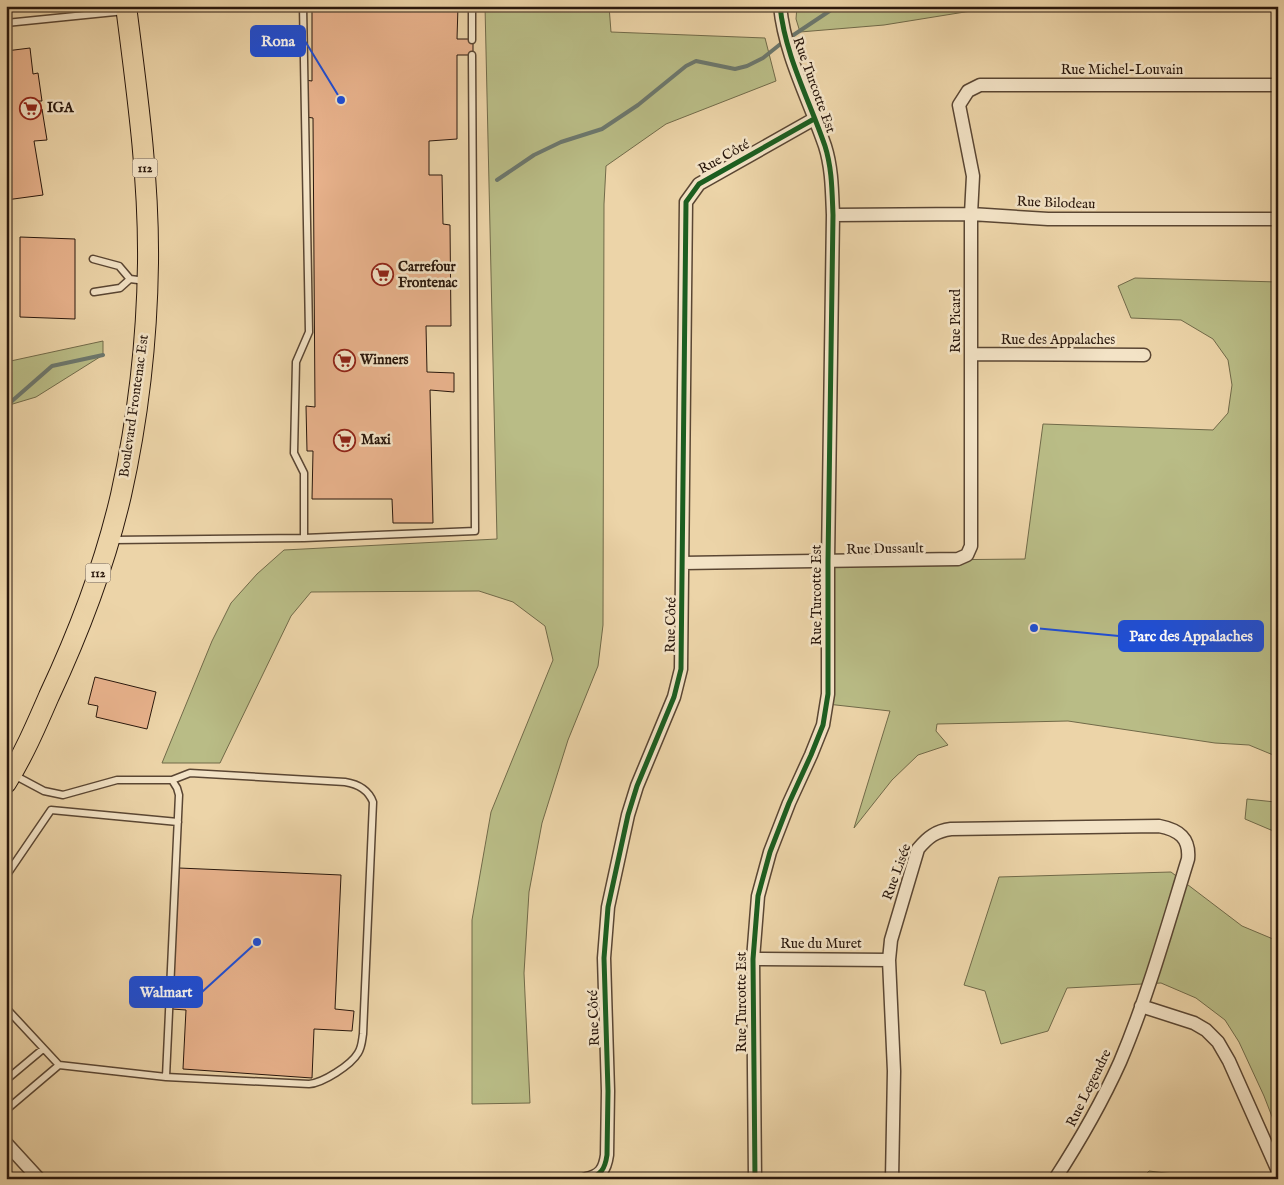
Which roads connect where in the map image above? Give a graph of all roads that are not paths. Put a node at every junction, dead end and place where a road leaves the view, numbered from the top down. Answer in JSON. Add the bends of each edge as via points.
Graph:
{"nodes":[{"id":1,"x":303,"y":6,"type":"edge"},
{"id":2,"x":472,"y":6,"type":"edge"},
{"id":3,"x":780,"y":6,"type":"edge"},
{"id":4,"x":126,"y":8,"type":"edge"},
{"id":5,"x":6,"y":23,"type":"edge"},
{"id":6,"x":472,"y":40,"type":"dead end"},
{"id":7,"x":472,"y":55,"type":"dead end"},
{"id":8,"x":1278,"y":85,"type":"edge"},
{"id":9,"x":968,"y":91,"type":"joint"},
{"id":10,"x":814,"y":119,"type":"junction"},
{"id":11,"x":971,"y":214,"type":"junction"},
{"id":12,"x":832,"y":215,"type":"junction"},
{"id":13,"x":1278,"y":220,"type":"edge"},
{"id":14,"x":93,"y":259,"type":"dead end"},
{"id":15,"x":138,"y":280,"type":"junction"},
{"id":16,"x":94,"y":292,"type":"dead end"},
{"id":17,"x":972,"y":354,"type":"junction"},
{"id":18,"x":1144,"y":355,"type":"dead end"},
{"id":19,"x":304,"y":538,"type":"junction"},
{"id":20,"x":109,"y":540,"type":"junction"},
{"id":21,"x":967,"y":555,"type":"joint"},
{"id":22,"x":828,"y":561,"type":"junction"},
{"id":23,"x":683,"y":563,"type":"junction"},
{"id":24,"x":9,"y":778,"type":"edge"},
{"id":25,"x":172,"y":780,"type":"junction"},
{"id":26,"x":178,"y":822,"type":"junction"},
{"id":27,"x":1184,"y":838,"type":"joint"},
{"id":28,"x":6,"y":876,"type":"edge"},
{"id":29,"x":753,"y":959,"type":"junction"},
{"id":30,"x":889,"y":960,"type":"junction"},
{"id":31,"x":1142,"y":1006,"type":"junction"},
{"id":32,"x":6,"y":1008,"type":"edge"},
{"id":33,"x":43,"y":1048,"type":"junction"},
{"id":34,"x":59,"y":1065,"type":"junction"},
{"id":35,"x":166,"y":1077,"type":"junction"},
{"id":36,"x":6,"y":1080,"type":"edge"},
{"id":37,"x":6,"y":1110,"type":"edge"},
{"id":38,"x":6,"y":1143,"type":"edge"},
{"id":39,"x":1278,"y":1171,"type":"edge"},
{"id":40,"x":39,"y":1179,"type":"edge"},
{"id":41,"x":586,"y":1179,"type":"edge"},
{"id":42,"x":755,"y":1179,"type":"edge"},
{"id":43,"x":892,"y":1179,"type":"edge"},
{"id":44,"x":1055,"y":1179,"type":"edge"}],
"edges":[{"from":1,"to":19,"type":"lane","via":[[309,332],[296,362],[294,453],[304,473]]},
{"from":2,"to":6,"type":"lane"},
{"from":3,"to":10,"type":"street","name":"Rue Turcotte Est","via":[[785,41]]},
{"from":4,"to":5,"type":"lane"},
{"from":4,"to":15,"type":"main road","name":"Boulevard Frontenac Est","number":"112","via":[[144,164],[148,245]]},
{"from":7,"to":19,"type":"lane","via":[[475,531]]},
{"from":8,"to":9,"type":"street","name":"Rue Michel-Louvain","via":[[980,85]]},
{"from":9,"to":11,"type":"street","name":"Rue Picard","via":[[960,105],[973,176]]},
{"from":10,"to":12,"type":"street","name":"Rue Turcotte Est","via":[[831,173]]},
{"from":10,"to":23,"type":"street","name":"Rue Côté","via":[[698,184],[686,202]]},
{"from":11,"to":12,"type":"street","name":"Rue Bilodeau"},
{"from":11,"to":13,"type":"street","name":"Rue Bilodeau","via":[[1048,219]]},
{"from":11,"to":17,"type":"street","name":"Rue Picard"},
{"from":12,"to":22,"type":"street","name":"Rue Turcotte Est"},
{"from":14,"to":15,"type":"lane","via":[[118,266]]},
{"from":15,"to":16,"type":"lane","via":[[120,288]]},
{"from":15,"to":20,"type":"main road","name":"Boulevard Frontenac Est","number":"112","via":[[145,331],[132,437]]},
{"from":17,"to":18,"type":"street","name":"Rue des Appalaches"},
{"from":17,"to":21,"type":"street","name":"Rue Picard","via":[[971,546]]},
{"from":19,"to":20,"type":"lane"},
{"from":20,"to":24,"type":"main road","name":"Boulevard Frontenac Est","number":"112","via":[[64,663]]},
{"from":21,"to":22,"type":"street","name":"Rue Dussault","via":[[958,559]]},
{"from":22,"to":23,"type":"street","name":"Rue Dussault"},
{"from":22,"to":29,"type":"street","name":"Rue Turcotte Est","via":[[828,694],[823,725],[770,852],[758,896]]},
{"from":23,"to":41,"type":"street","name":"Rue Côté","via":[[679,681],[637,786],[608,907],[604,958],[607,1155],[602,1172]]},
{"from":24,"to":25,"type":"lane","via":[[63,795],[117,780]]},
{"from":25,"to":26,"type":"lane","via":[[179,796]]},
{"from":25,"to":35,"type":"lane","via":[[190,773],[345,782],[363,788],[373,802],[363,1034],[354,1060],[316,1083]]},
{"from":26,"to":28,"type":"lane","via":[[51,810]]},
{"from":26,"to":35,"type":"lane"},
{"from":27,"to":30,"type":"street","name":"Rue Lisée","via":[[1160,826],[938,831],[918,848],[892,931]]},
{"from":27,"to":31,"type":"street","name":"Rue Legendre","via":[[1189,849],[1188,859]]},
{"from":29,"to":30,"type":"street","name":"Rue du Muret"},
{"from":29,"to":42,"type":"street","name":"Rue Turcotte Est"},
{"from":30,"to":43,"type":"street","name":"Rue Lisée","via":[[894,1070]]},
{"from":31,"to":39,"type":"street","via":[[1194,1022],[1218,1042]]},
{"from":31,"to":44,"type":"street","name":"Rue Legendre","via":[[1112,1077]]},
{"from":32,"to":33,"type":"lane"},
{"from":33,"to":34,"type":"lane"},
{"from":33,"to":36,"type":"lane"},
{"from":34,"to":35,"type":"lane"},
{"from":34,"to":37,"type":"lane"},
{"from":38,"to":40,"type":"street"}]}
